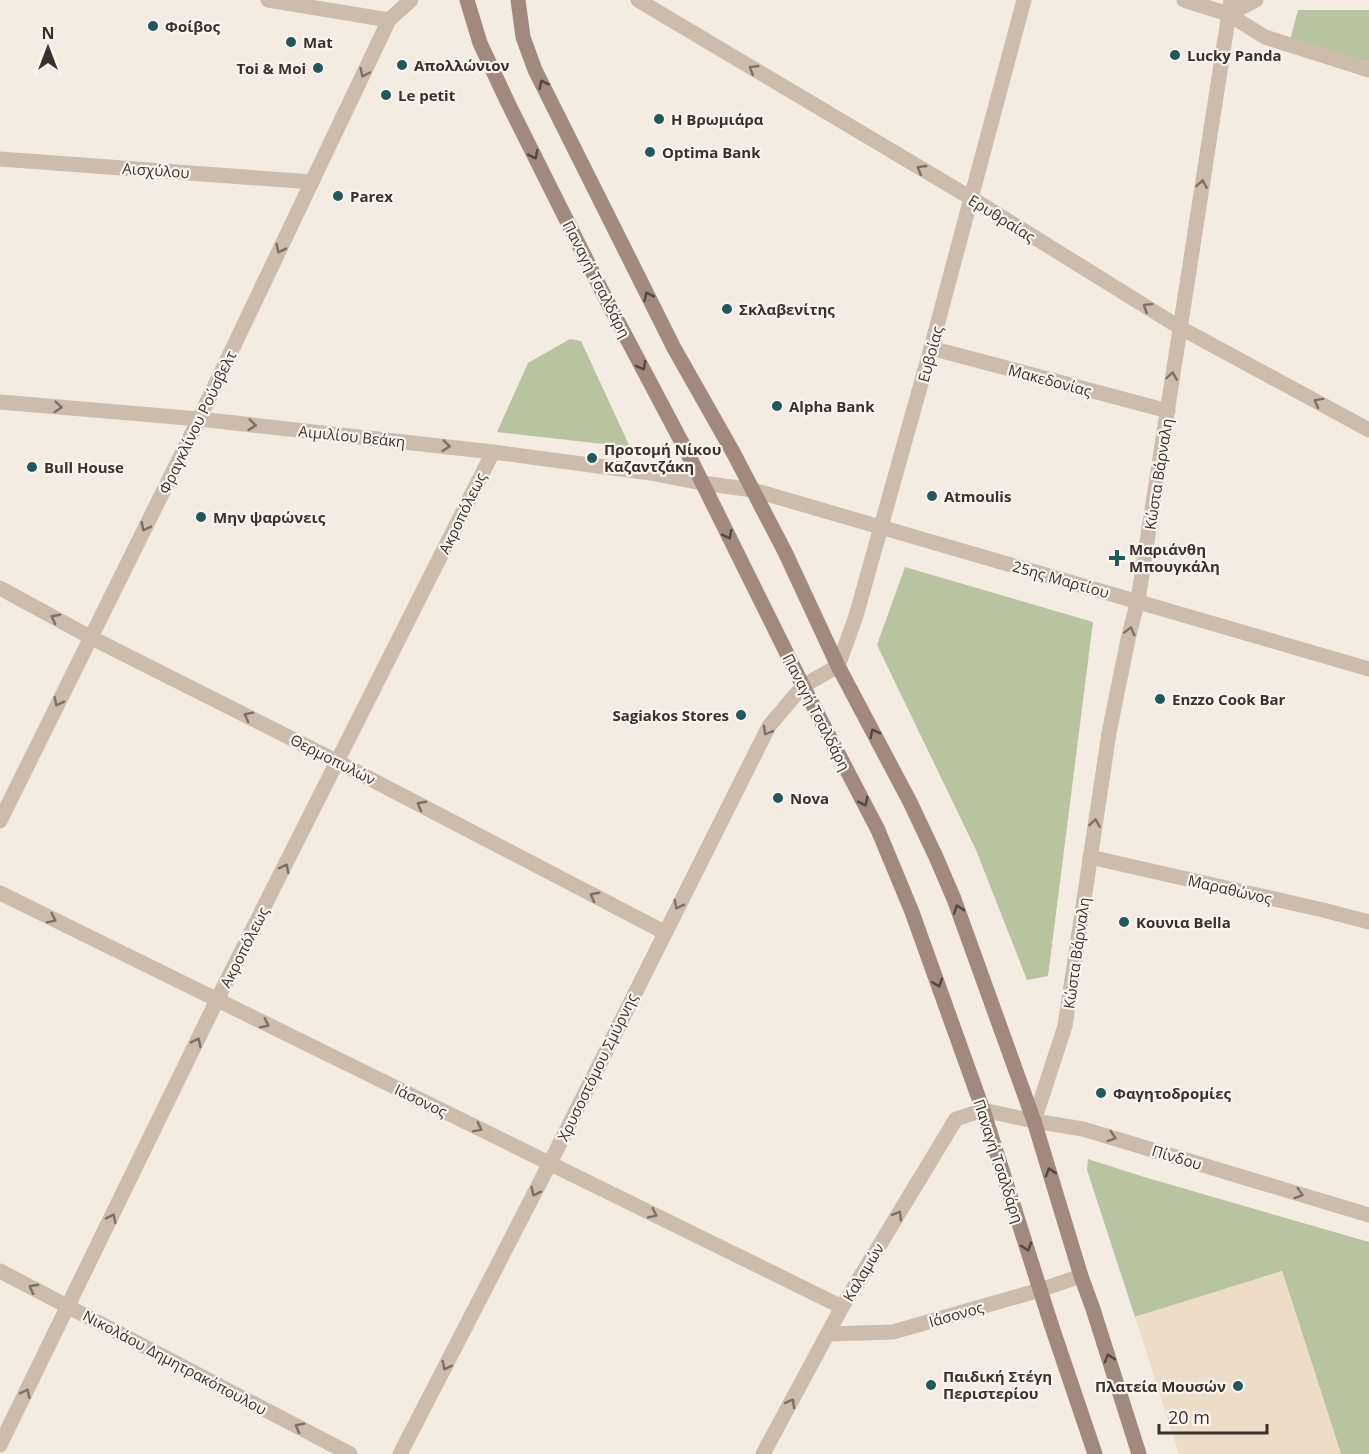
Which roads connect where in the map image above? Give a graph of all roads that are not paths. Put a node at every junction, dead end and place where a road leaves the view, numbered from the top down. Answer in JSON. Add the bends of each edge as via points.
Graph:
{"nodes":[{"id":1,"x":268,"y":0,"type":"edge"},
{"id":2,"x":411,"y":0,"type":"edge"},
{"id":3,"x":467,"y":0,"type":"edge"},
{"id":4,"x":518,"y":0,"type":"edge"},
{"id":5,"x":638,"y":0,"type":"edge"},
{"id":6,"x":1024,"y":0,"type":"edge"},
{"id":7,"x":1184,"y":0,"type":"edge"},
{"id":8,"x":1256,"y":0,"type":"edge"},
{"id":9,"x":1230,"y":7,"type":"edge"},
{"id":10,"x":389,"y":20,"type":"junction"},
{"id":11,"x":1369,"y":70,"type":"edge"},
{"id":12,"x":0,"y":159,"type":"edge"},
{"id":13,"x":312,"y":182,"type":"junction"},
{"id":14,"x":971,"y":198,"type":"junction"},
{"id":15,"x":1179,"y":327,"type":"junction"},
{"id":16,"x":932,"y":348,"type":"junction"},
{"id":17,"x":0,"y":402,"type":"edge"},
{"id":18,"x":1168,"y":411,"type":"junction"},
{"id":19,"x":199,"y":418,"type":"junction"},
{"id":20,"x":1369,"y":430,"type":"edge"},
{"id":21,"x":493,"y":452,"type":"junction"},
{"id":22,"x":702,"y":483,"type":"junction"},
{"id":23,"x":753,"y":490,"type":"junction"},
{"id":24,"x":880,"y":528,"type":"junction"},
{"id":25,"x":0,"y":588,"type":"edge"},
{"id":26,"x":1138,"y":600,"type":"junction"},
{"id":27,"x":90,"y":637,"type":"junction"},
{"id":28,"x":838,"y":666,"type":"junction"},
{"id":29,"x":1369,"y":669,"type":"edge"},
{"id":30,"x":803,"y":686,"type":"junction"},
{"id":31,"x":338,"y":762,"type":"junction"},
{"id":32,"x":0,"y":821,"type":"edge"},
{"id":33,"x":1090,"y":858,"type":"junction"},
{"id":34,"x":0,"y":893,"type":"edge"},
{"id":35,"x":1369,"y":922,"type":"edge"},
{"id":36,"x":664,"y":932,"type":"junction"},
{"id":37,"x":217,"y":1000,"type":"junction"},
{"id":38,"x":983,"y":1110,"type":"junction"},
{"id":39,"x":1034,"y":1121,"type":"junction"},
{"id":40,"x":549,"y":1163,"type":"junction"},
{"id":41,"x":1369,"y":1215,"type":"edge"},
{"id":42,"x":0,"y":1271,"type":"edge"},
{"id":43,"x":1081,"y":1276,"type":"junction"},
{"id":44,"x":1040,"y":1290,"type":"junction"},
{"id":45,"x":69,"y":1307,"type":"junction"},
{"id":46,"x":842,"y":1307,"type":"junction"},
{"id":47,"x":829,"y":1334,"type":"junction"},
{"id":48,"x":0,"y":1445,"type":"edge"},
{"id":49,"x":350,"y":1454,"type":"edge"},
{"id":50,"x":400,"y":1454,"type":"edge"},
{"id":51,"x":763,"y":1454,"type":"edge"},
{"id":52,"x":1095,"y":1454,"type":"edge"},
{"id":53,"x":1139,"y":1454,"type":"edge"}],
"edges":[{"from":1,"to":10,"type":"street"},
{"from":2,"to":10,"type":"street"},
{"from":3,"to":22,"type":"main road","name":"Παναγή Τσαλδάρη","one_way":true,"via":[[480,43],[508,103]]},
{"from":23,"to":4,"type":"main road","one_way":true,"via":[[674,348],[535,70],[523,37]]},
{"from":14,"to":5,"type":"street","name":"Ερυθραίας","one_way":true},
{"from":6,"to":14,"type":"street","name":"Ευβοίας"},
{"from":7,"to":9,"type":"street"},
{"from":8,"to":9,"type":"street"},
{"from":9,"to":11,"type":"street","via":[[1265,37]]},
{"from":15,"to":9,"type":"street","name":"Κώστα Βάρναλη","one_way":true},
{"from":10,"to":13,"type":"street","name":"Φραγκλίνου Ρούσβελτ","one_way":true},
{"from":12,"to":13,"type":"street","name":"Αισχύλου"},
{"from":13,"to":19,"type":"street","name":"Φραγκλίνου Ρούσβελτ","one_way":true},
{"from":15,"to":14,"type":"street","name":"Ερυθραίας","one_way":true},
{"from":14,"to":16,"type":"street","name":"Ευβοίας"},
{"from":18,"to":15,"type":"street","name":"Κώστα Βάρναλη","one_way":true},
{"from":20,"to":15,"type":"street","name":"Ερυθραίας","one_way":true},
{"from":16,"to":18,"type":"street","name":"Μακεδονίας"},
{"from":16,"to":24,"type":"street","name":"Ευβοίας"},
{"from":17,"to":19,"type":"street","name":"Αιμιλίου Βεάκη","one_way":true},
{"from":18,"to":26,"type":"street","name":"Κώστα Βάρναλη"},
{"from":19,"to":21,"type":"street","name":"Αιμιλίου Βεάκη","one_way":true},
{"from":19,"to":27,"type":"street","name":"Φραγκλίνου Ρούσβελτ","one_way":true},
{"from":21,"to":22,"type":"street","name":"Αιμιλίου Βεάκη"},
{"from":21,"to":31,"type":"street","name":"Ακροπόλεως"},
{"from":22,"to":23,"type":"street","name":"Αιμιλίου Βεάκη"},
{"from":22,"to":30,"type":"main road","name":"Παναγή Τσαλδάρη","one_way":true},
{"from":23,"to":24,"type":"street","name":"25ης Μαρτίου"},
{"from":23,"to":28,"type":"main road"},
{"from":24,"to":26,"type":"street","name":"25ης Μαρτίου"},
{"from":24,"to":28,"type":"street","name":"Ευβοίας"},
{"from":27,"to":25,"type":"street","name":"Θερμοπυλών","one_way":true},
{"from":26,"to":29,"type":"street","name":"25ης Μαρτίου"},
{"from":33,"to":26,"type":"street","name":"Κώστα Βάρναλη","one_way":true,"via":[[1109,733]]},
{"from":31,"to":27,"type":"street","name":"Θερμοπυλών","one_way":true},
{"from":27,"to":32,"type":"street","name":"Φραγκλίνου Ρούσβελτ","one_way":true},
{"from":28,"to":30,"type":"street"},
{"from":39,"to":28,"type":"main road","one_way":true,"via":[[954,899],[910,802]]},
{"from":30,"to":36,"type":"street","name":"Χρυσοστόμου Σμύρνης","one_way":true,"via":[[769,726]]},
{"from":30,"to":38,"type":"main road","name":"Παναγή Τσαλδάρη","one_way":true,"via":[[894,865]]},
{"from":36,"to":31,"type":"street","name":"Θερμοπυλών","one_way":true},
{"from":37,"to":31,"type":"street","name":"Ακροπόλεως","one_way":true},
{"from":33,"to":35,"type":"street","name":"Μαραθώνος"},
{"from":33,"to":39,"type":"street","name":"Κώστα Βάρναλη","via":[[1065,1026]]},
{"from":34,"to":37,"type":"street","name":"Ιάσονος","one_way":true},
{"from":36,"to":40,"type":"street","name":"Χρυσοστόμου Σμύρνης"},
{"from":37,"to":40,"type":"street","name":"Ιάσονος","one_way":true},
{"from":45,"to":37,"type":"street","name":"Ακροπόλεως","one_way":true},
{"from":38,"to":39,"type":"street","name":"Πίνδου"},
{"from":38,"to":44,"type":"main road","name":"Παναγή Τσαλδάρη","one_way":true},
{"from":46,"to":38,"type":"street","name":"Καλαμών","one_way":true,"via":[[956,1119]]},
{"from":39,"to":41,"type":"street","name":"Πίνδου","one_way":true,"via":[[1083,1129]]},
{"from":43,"to":39,"type":"main road","one_way":true},
{"from":40,"to":46,"type":"street","name":"Ιάσονος","one_way":true},
{"from":40,"to":50,"type":"street","name":"Χρυσοστόμου Σμύρνης","one_way":true},
{"from":45,"to":42,"type":"street","name":"Νικολάου Δημητρακόπουλου","one_way":true},
{"from":43,"to":44,"type":"street","name":"Ιάσονος"},
{"from":53,"to":43,"type":"main road","one_way":true},
{"from":44,"to":47,"type":"street","name":"Ιάσονος","via":[[892,1332]]},
{"from":44,"to":52,"type":"main road","name":"Παναγή Τσαλδάρη"},
{"from":48,"to":45,"type":"street","name":"Ακροπόλεως","one_way":true},
{"from":49,"to":45,"type":"street","name":"Νικολάου Δημητρακόπουλου","one_way":true},
{"from":46,"to":47,"type":"street","name":"Καλαμών"},
{"from":51,"to":47,"type":"street","name":"Καλαμών","one_way":true}]}
